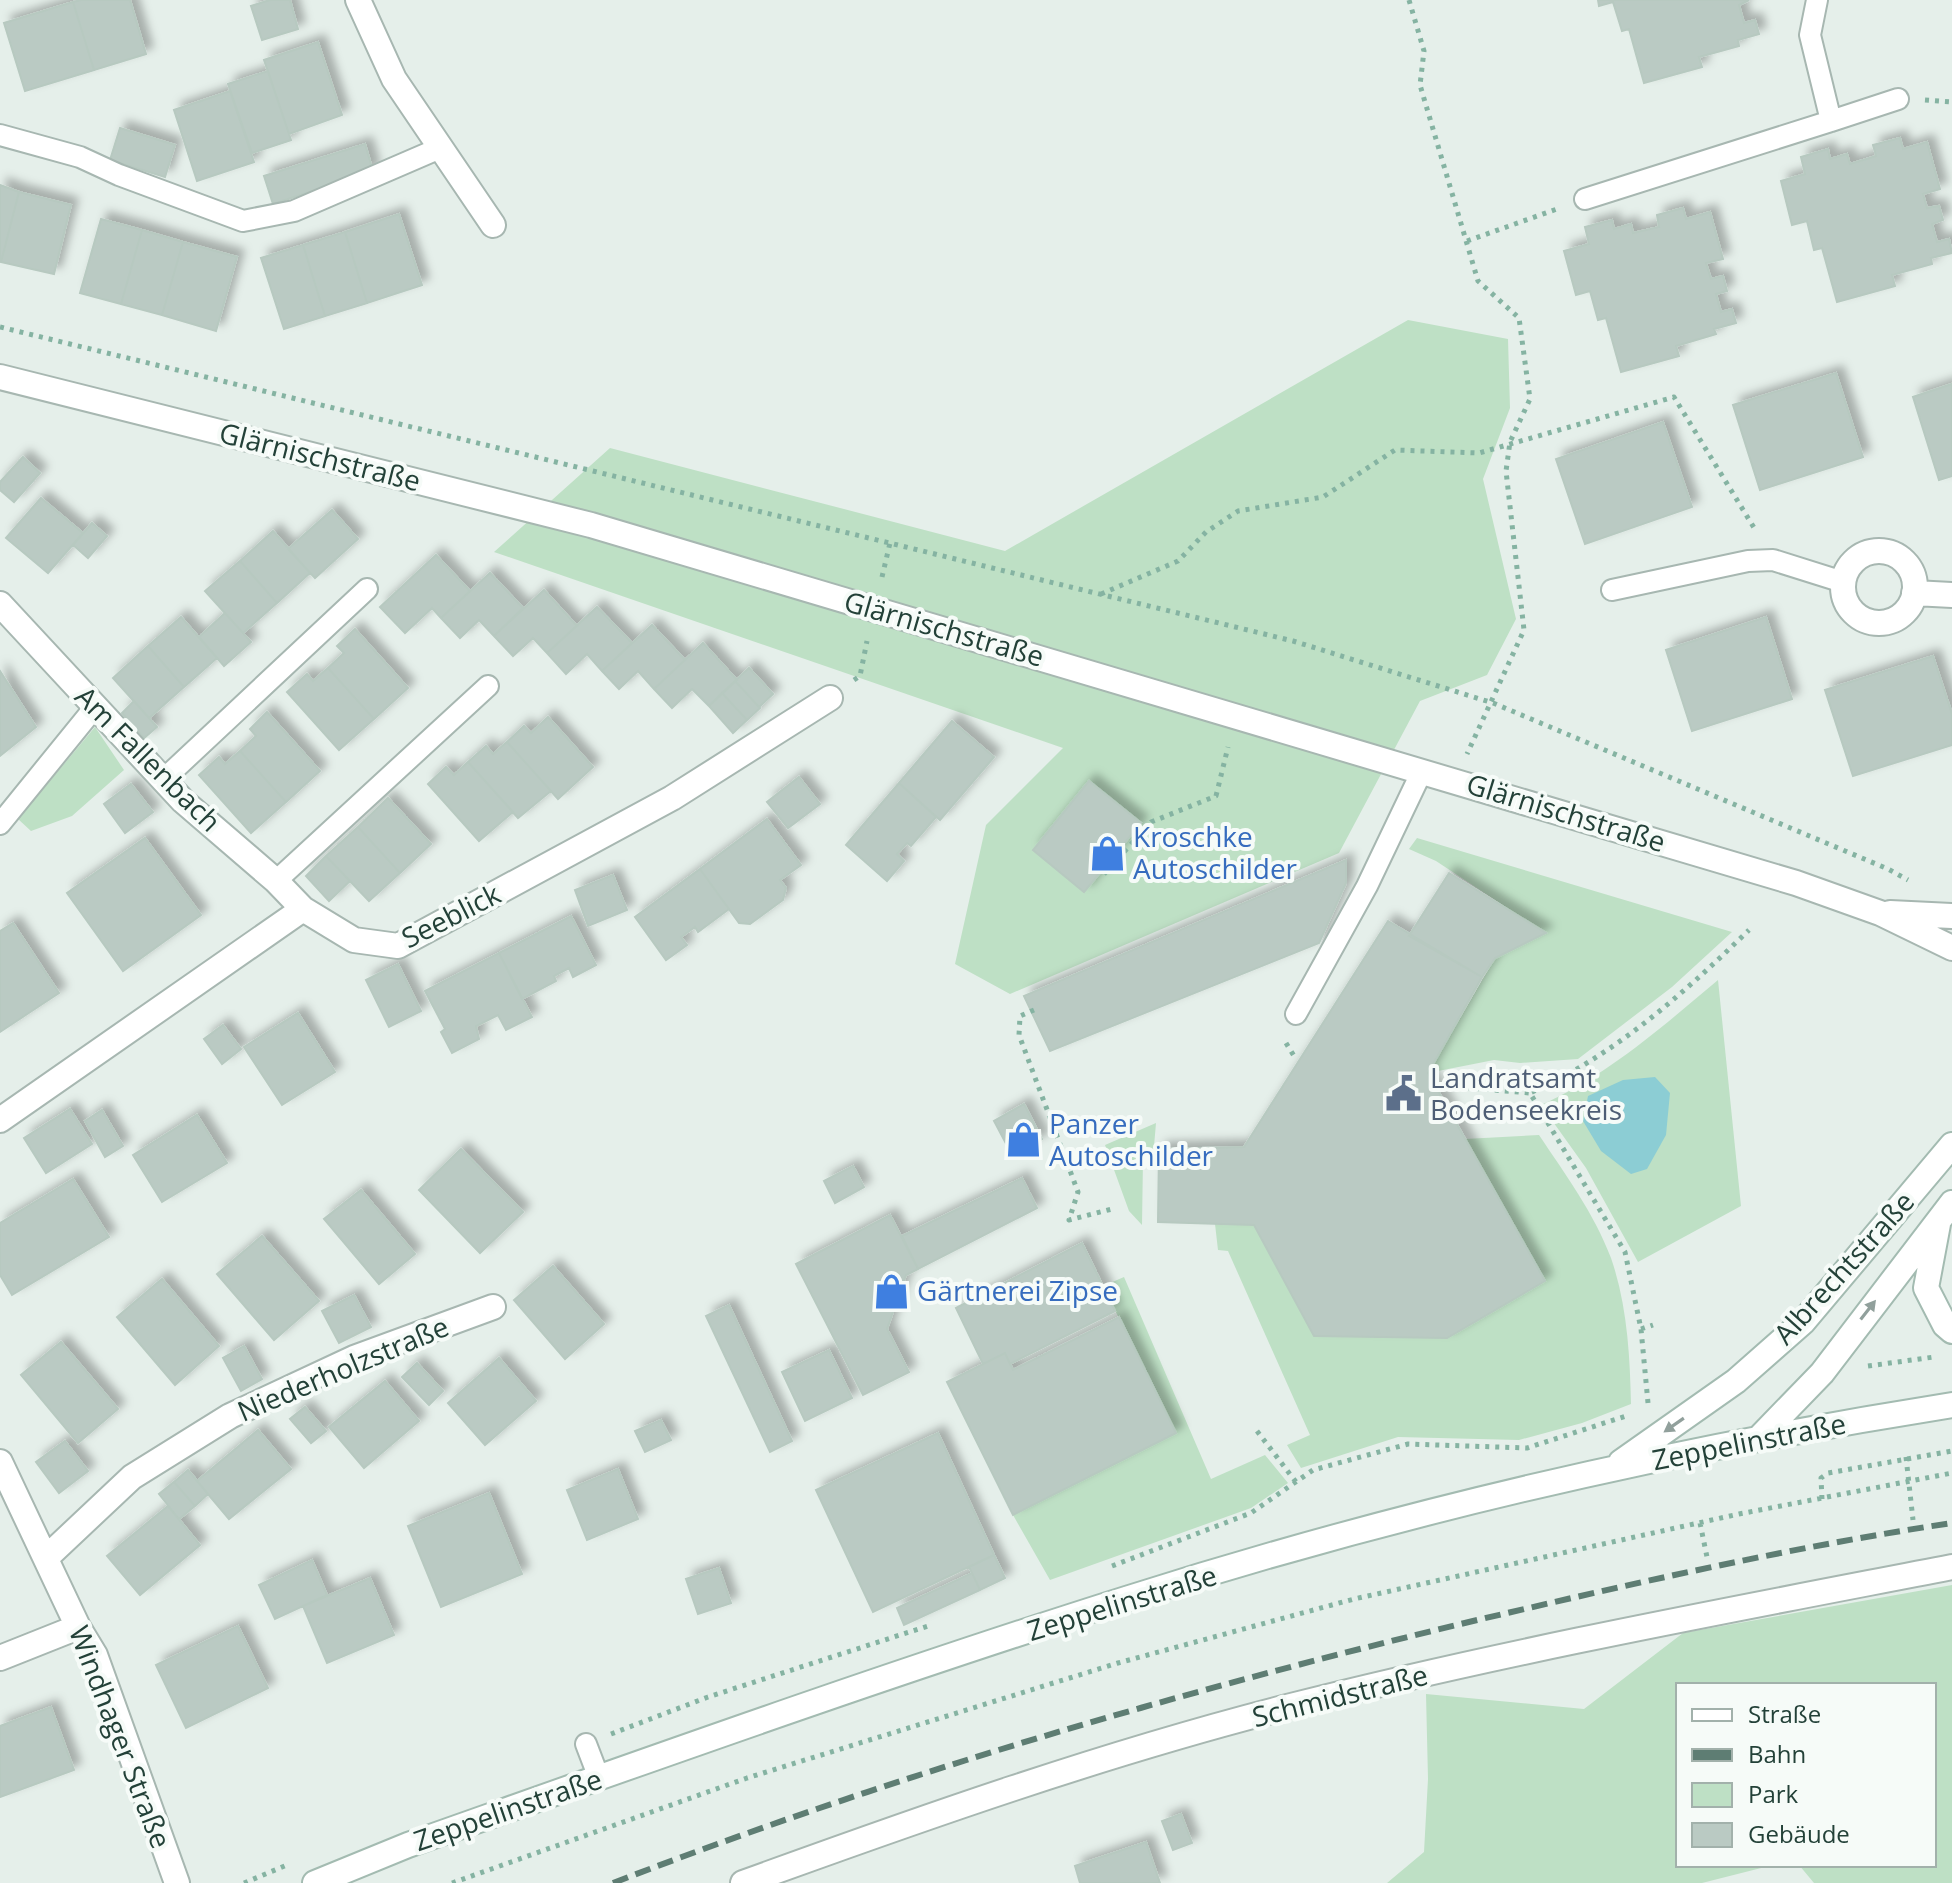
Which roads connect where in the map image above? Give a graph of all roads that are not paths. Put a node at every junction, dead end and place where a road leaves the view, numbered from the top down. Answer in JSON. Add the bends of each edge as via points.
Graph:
{"nodes":[{"id":1,"x":358,"y":0,"type":"edge"},
{"id":2,"x":1817,"y":0,"type":"edge"},
{"id":3,"x":1898,"y":99,"type":"dead end"},
{"id":4,"x":1831,"y":121,"type":"junction"},
{"id":5,"x":0,"y":135,"type":"edge"},
{"id":6,"x":440,"y":148,"type":"junction"},
{"id":7,"x":1585,"y":199,"type":"road end"},
{"id":8,"x":493,"y":225,"type":"dead end"},
{"id":9,"x":0,"y":377,"type":"edge"},
{"id":10,"x":1843,"y":582,"type":"junction"},
{"id":11,"x":367,"y":589,"type":"dead end"},
{"id":12,"x":1612,"y":590,"type":"dead end"},
{"id":13,"x":1914,"y":593,"type":"junction"},
{"id":14,"x":1952,"y":595,"type":"edge"},
{"id":15,"x":0,"y":604,"type":"edge"},
{"id":16,"x":488,"y":686,"type":"dead end"},
{"id":17,"x":830,"y":698,"type":"dead end"},
{"id":18,"x":95,"y":707,"type":"junction"},
{"id":19,"x":1422,"y":771,"type":"junction"},
{"id":20,"x":163,"y":780,"type":"junction"},
{"id":21,"x":1,"y":822,"type":"edge"},
{"id":22,"x":276,"y":881,"type":"junction"},
{"id":23,"x":303,"y":909,"type":"junction"},
{"id":24,"x":1880,"y":913,"type":"junction"},
{"id":25,"x":1952,"y":916,"type":"edge"},
{"id":26,"x":1952,"y":948,"type":"edge"},
{"id":27,"x":1296,"y":1014,"type":"dead end"},
{"id":28,"x":0,"y":1120,"type":"edge"},
{"id":29,"x":1952,"y":1145,"type":"edge"},
{"id":30,"x":1946,"y":1210,"type":"edge"},
{"id":31,"x":493,"y":1307,"type":"dead end"},
{"id":32,"x":1952,"y":1331,"type":"edge"},
{"id":33,"x":1952,"y":1405,"type":"edge"},
{"id":34,"x":1759,"y":1438,"type":"junction"},
{"id":35,"x":0,"y":1462,"type":"edge"},
{"id":36,"x":1613,"y":1468,"type":"junction"},
{"id":37,"x":47,"y":1557,"type":"junction"},
{"id":38,"x":1952,"y":1567,"type":"edge"},
{"id":39,"x":78,"y":1627,"type":"junction"},
{"id":40,"x":0,"y":1658,"type":"edge"},
{"id":41,"x":586,"y":1744,"type":"dead end"},
{"id":42,"x":599,"y":1778,"type":"junction"},
{"id":43,"x":177,"y":1883,"type":"edge"},
{"id":44,"x":315,"y":1883,"type":"edge"},
{"id":45,"x":743,"y":1883,"type":"edge"}],
"edges":[{"from":1,"to":6,"type":"street","via":[[394,79]]},
{"from":2,"to":4,"type":"lane","via":[[1810,35]]},
{"from":3,"to":4,"type":"lane"},
{"from":4,"to":7,"type":"lane"},
{"from":5,"to":6,"type":"lane","via":[[80,157],[243,221],[294,211]]},
{"from":6,"to":8,"type":"street"},
{"from":9,"to":19,"type":"street","name":"Glärnischstraße","via":[[591,525]]},
{"from":10,"to":12,"type":"lane","via":[[1773,560]]},
{"from":10,"to":13,"type":"street","via":[[1857,559],[1881,551],[1909,567]]},
{"from":10,"to":13,"type":"street","via":[[1843,595],[1854,614],[1879,623],[1897,619]]},
{"from":11,"to":20,"type":"lane"},
{"from":13,"to":14,"type":"street"},
{"from":15,"to":18,"type":"street","name":"Am Fallenbach"},
{"from":16,"to":22,"type":"lane"},
{"from":17,"to":23,"type":"street","name":"Seeblick","via":[[672,798],[398,946],[354,940]]},
{"from":18,"to":20,"type":"street","name":"Am Fallenbach"},
{"from":18,"to":21,"type":"lane"},
{"from":19,"to":24,"type":"street","name":"Glärnischstraße"},
{"from":19,"to":27,"type":"lane","via":[[1367,886]]},
{"from":20,"to":22,"type":"street","name":"Am Fallenbach"},
{"from":22,"to":23,"type":"street","name":"Am Fallenbach"},
{"from":23,"to":28,"type":"street"},
{"from":24,"to":25,"type":"street","name":"Glärnischstraße"},
{"from":24,"to":26,"type":"street","name":"Glärnischstraße"},
{"from":29,"to":36,"type":"street","name":"Albrechtstraße","one_way":true,"via":[[1803,1322],[1736,1381]]},
{"from":30,"to":32,"type":"street","via":[[1926,1288]]},
{"from":34,"to":30,"type":"street","name":"Albrechtstraße","one_way":true,"via":[[1822,1373]]},
{"from":31,"to":37,"type":"street","name":"Niederholzstraße","via":[[354,1358],[230,1416],[132,1477]]},
{"from":33,"to":34,"type":"street","name":"Zeppelinstraße"},
{"from":34,"to":36,"type":"street","name":"Zeppelinstraße"},
{"from":35,"to":37,"type":"street","name":"Windhager Straße"},
{"from":36,"to":42,"type":"street","name":"Zeppelinstraße","via":[[1128,1598]]},
{"from":37,"to":39,"type":"street","name":"Windhager Straße"},
{"from":38,"to":45,"type":"street","name":"Schmidstraße","via":[[1490,1660],[1286,1707],[1030,1784]]},
{"from":39,"to":40,"type":"street"},
{"from":39,"to":43,"type":"street","name":"Windhager Straße","via":[[95,1655]]},
{"from":41,"to":42,"type":"lane"},
{"from":42,"to":44,"type":"street","name":"Zeppelinstraße"}]}
